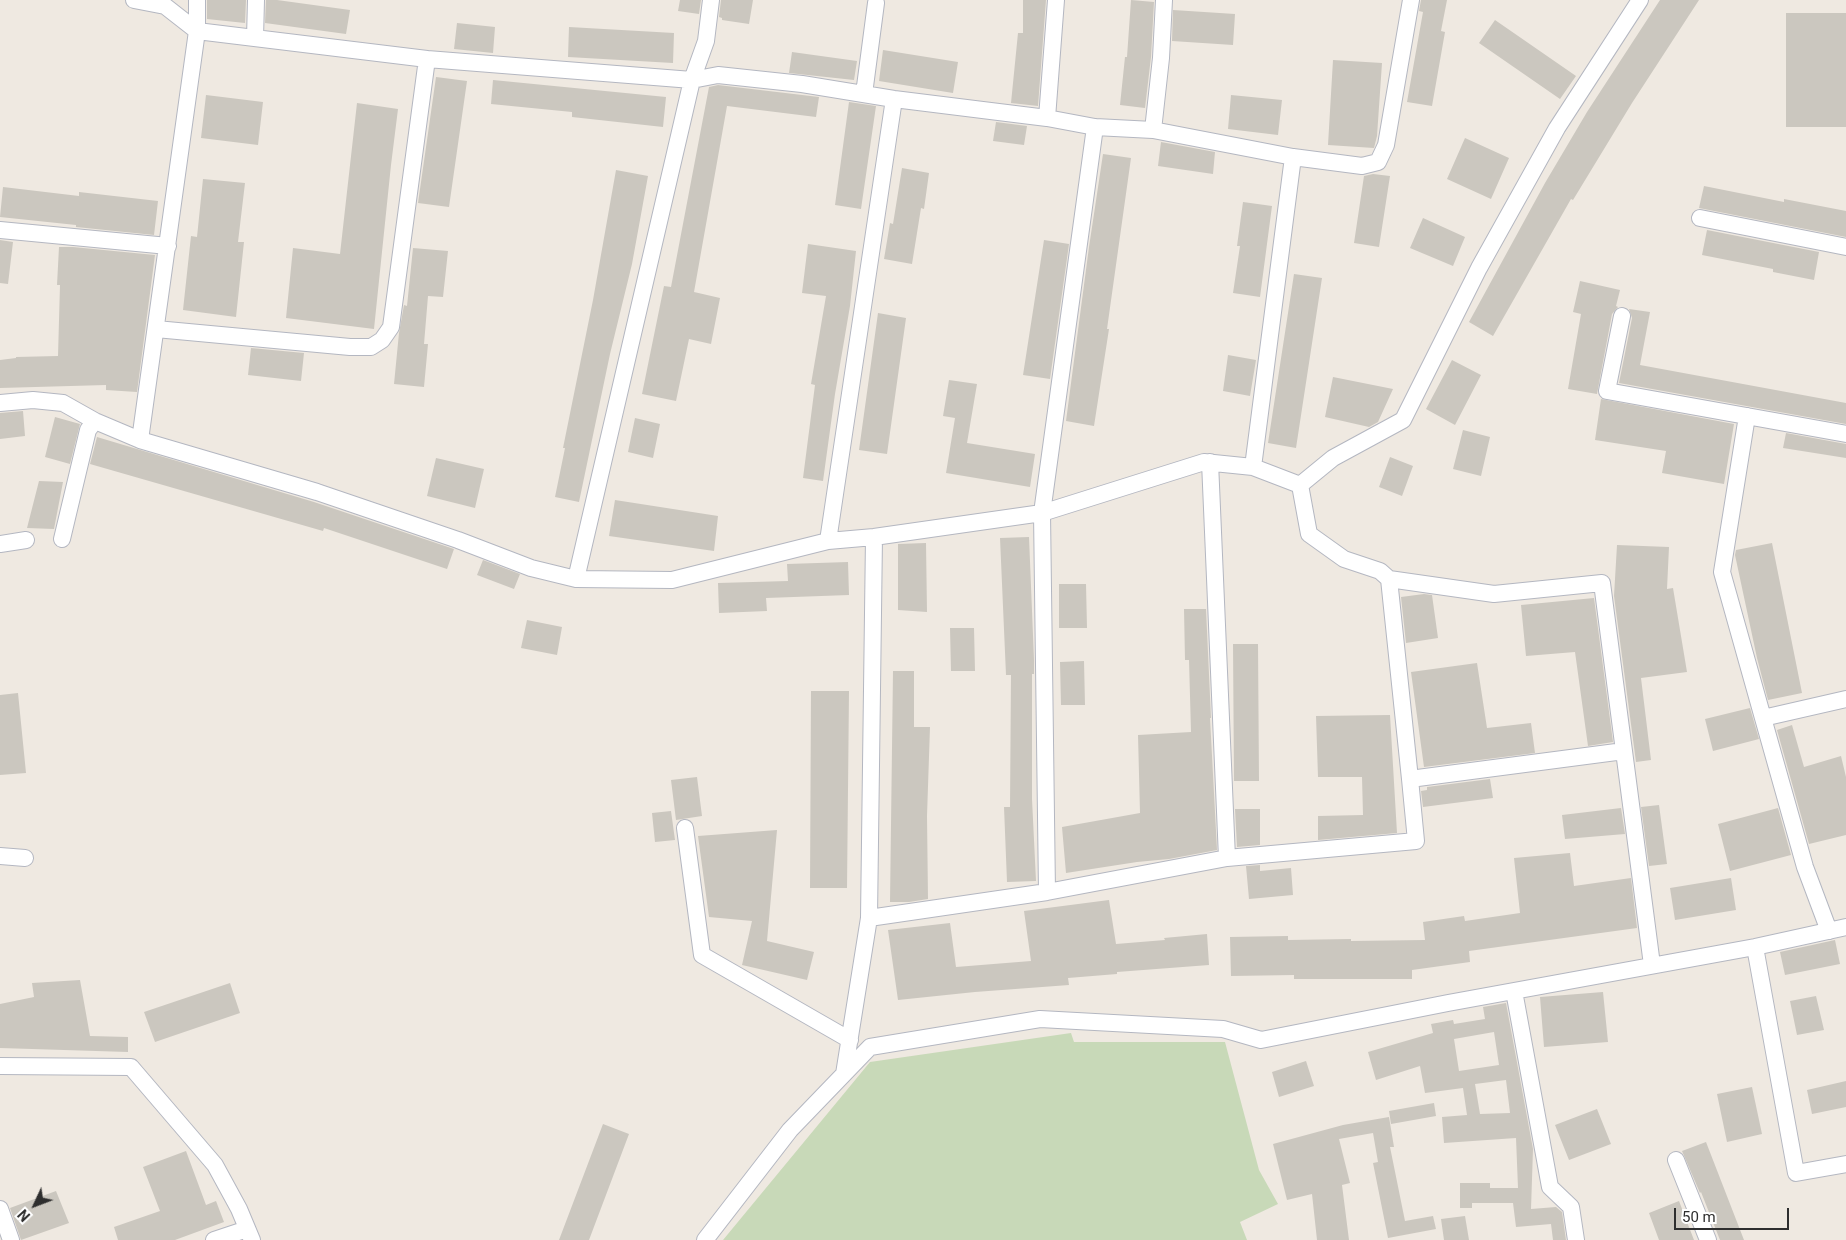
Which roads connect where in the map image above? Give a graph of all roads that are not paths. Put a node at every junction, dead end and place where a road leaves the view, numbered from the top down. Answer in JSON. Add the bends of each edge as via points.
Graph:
{"nodes":[{"id":1,"x":134,"y":0,"type":"edge"},
{"id":2,"x":197,"y":0,"type":"edge"},
{"id":3,"x":256,"y":0,"type":"edge"},
{"id":4,"x":711,"y":0,"type":"edge"},
{"id":5,"x":1056,"y":0,"type":"edge"},
{"id":6,"x":1164,"y":0,"type":"edge"},
{"id":7,"x":1411,"y":0,"type":"edge"},
{"id":8,"x":1640,"y":0,"type":"edge"},
{"id":9,"x":876,"y":4,"type":"dead end"},
{"id":10,"x":197,"y":31,"type":"junction"},
{"id":11,"x":255,"y":38,"type":"junction"},
{"id":12,"x":427,"y":59,"type":"junction"},
{"id":13,"x":692,"y":80,"type":"junction"},
{"id":14,"x":864,"y":94,"type":"junction"},
{"id":15,"x":894,"y":99,"type":"junction"},
{"id":16,"x":1047,"y":118,"type":"junction"},
{"id":17,"x":1095,"y":127,"type":"junction"},
{"id":18,"x":1153,"y":130,"type":"junction"},
{"id":19,"x":1293,"y":157,"type":"junction"},
{"id":20,"x":1700,"y":218,"type":"dead end"},
{"id":21,"x":0,"y":230,"type":"edge"},
{"id":22,"x":168,"y":246,"type":"junction"},
{"id":23,"x":1846,"y":247,"type":"edge"},
{"id":24,"x":1622,"y":316,"type":"dead end"},
{"id":25,"x":156,"y":328,"type":"junction"},
{"id":26,"x":0,"y":404,"type":"edge"},
{"id":27,"x":1747,"y":416,"type":"junction"},
{"id":28,"x":95,"y":421,"type":"junction"},
{"id":29,"x":1846,"y":434,"type":"edge"},
{"id":30,"x":140,"y":440,"type":"junction"},
{"id":31,"x":1210,"y":462,"type":"junction"},
{"id":32,"x":1254,"y":467,"type":"junction"},
{"id":33,"x":1300,"y":485,"type":"junction"},
{"id":34,"x":1042,"y":513,"type":"junction"},
{"id":35,"x":874,"y":537,"type":"junction"},
{"id":36,"x":62,"y":539,"type":"dead end"},
{"id":37,"x":26,"y":540,"type":"dead end"},
{"id":38,"x":828,"y":540,"type":"junction"},
{"id":39,"x":0,"y":544,"type":"edge"},
{"id":40,"x":576,"y":579,"type":"junction"},
{"id":41,"x":1389,"y":579,"type":"junction"},
{"id":42,"x":1846,"y":699,"type":"edge"},
{"id":43,"x":1762,"y":718,"type":"junction"},
{"id":44,"x":1624,"y":751,"type":"junction"},
{"id":45,"x":1410,"y":779,"type":"junction"},
{"id":46,"x":685,"y":828,"type":"dead end"},
{"id":47,"x":0,"y":856,"type":"edge"},
{"id":48,"x":25,"y":858,"type":"dead end"},
{"id":49,"x":1227,"y":858,"type":"junction"},
{"id":50,"x":1047,"y":892,"type":"junction"},
{"id":51,"x":869,"y":918,"type":"junction"},
{"id":52,"x":1846,"y":927,"type":"edge"},
{"id":53,"x":1829,"y":931,"type":"junction"},
{"id":54,"x":1755,"y":947,"type":"junction"},
{"id":55,"x":1652,"y":965,"type":"junction"},
{"id":56,"x":1514,"y":991,"type":"junction"},
{"id":57,"x":850,"y":1040,"type":"junction"},
{"id":58,"x":0,"y":1066,"type":"edge"},
{"id":59,"x":844,"y":1074,"type":"junction"},
{"id":60,"x":1676,"y":1160,"type":"dead end"},
{"id":61,"x":1846,"y":1164,"type":"edge"},
{"id":62,"x":0,"y":1210,"type":"edge"},
{"id":63,"x":250,"y":1234,"type":"edge"},
{"id":64,"x":1706,"y":1239,"type":"edge"},
{"id":65,"x":12,"y":1240,"type":"edge"},
{"id":66,"x":214,"y":1240,"type":"edge"},
{"id":67,"x":705,"y":1240,"type":"edge"},
{"id":68,"x":1576,"y":1240,"type":"edge"}],
"edges":[{"from":1,"to":10,"type":"street","via":[[165,6]]},
{"from":2,"to":10,"type":"street"},
{"from":3,"to":11,"type":"street"},
{"from":4,"to":13,"type":"street","via":[[706,41]]},
{"from":5,"to":16,"type":"street"},
{"from":6,"to":18,"type":"street"},
{"from":7,"to":19,"type":"street","via":[[1386,145],[1378,162],[1362,166]]},
{"from":8,"to":33,"type":"street","via":[[1557,128],[1479,268],[1403,420],[1333,458]]},
{"from":9,"to":14,"type":"street"},
{"from":10,"to":11,"type":"street"},
{"from":10,"to":22,"type":"street"},
{"from":11,"to":12,"type":"street"},
{"from":12,"to":13,"type":"street"},
{"from":12,"to":25,"type":"street","via":[[391,327],[382,340],[371,347],[350,347]]},
{"from":13,"to":14,"type":"street","via":[[718,75]]},
{"from":13,"to":40,"type":"street"},
{"from":14,"to":15,"type":"street"},
{"from":15,"to":16,"type":"street"},
{"from":15,"to":38,"type":"street"},
{"from":16,"to":17,"type":"street"},
{"from":17,"to":18,"type":"street"},
{"from":17,"to":34,"type":"street"},
{"from":18,"to":19,"type":"street"},
{"from":19,"to":32,"type":"street"},
{"from":20,"to":23,"type":"street"},
{"from":21,"to":22,"type":"street"},
{"from":22,"to":25,"type":"street"},
{"from":24,"to":27,"type":"street","via":[[1607,391]]},
{"from":25,"to":30,"type":"street"},
{"from":26,"to":28,"type":"street","via":[[33,400],[63,403]]},
{"from":27,"to":29,"type":"street"},
{"from":27,"to":43,"type":"street","via":[[1722,572]]},
{"from":28,"to":30,"type":"street"},
{"from":28,"to":36,"type":"street","via":[[88,430]]},
{"from":30,"to":40,"type":"street","via":[[317,492],[531,568]]},
{"from":31,"to":32,"type":"street"},
{"from":31,"to":34,"type":"street"},
{"from":31,"to":49,"type":"street"},
{"from":32,"to":33,"type":"street"},
{"from":33,"to":41,"type":"street","via":[[1309,534],[1344,558],[1380,571]]},
{"from":34,"to":35,"type":"street"},
{"from":34,"to":50,"type":"street"},
{"from":35,"to":38,"type":"street"},
{"from":35,"to":51,"type":"street"},
{"from":37,"to":39,"type":"street"},
{"from":38,"to":40,"type":"street","via":[[672,580]]},
{"from":41,"to":44,"type":"street","via":[[1494,594],[1602,583]]},
{"from":41,"to":45,"type":"street"},
{"from":42,"to":43,"type":"street"},
{"from":43,"to":53,"type":"street","via":[[1805,867]]},
{"from":44,"to":45,"type":"street"},
{"from":44,"to":55,"type":"street"},
{"from":45,"to":49,"type":"street","via":[[1416,841]]},
{"from":46,"to":57,"type":"street","via":[[702,955]]},
{"from":47,"to":48,"type":"street"},
{"from":49,"to":50,"type":"street"},
{"from":50,"to":51,"type":"street"},
{"from":51,"to":57,"type":"street"},
{"from":52,"to":53,"type":"street"},
{"from":53,"to":54,"type":"street"},
{"from":54,"to":55,"type":"street"},
{"from":54,"to":61,"type":"street","via":[[1796,1173]]},
{"from":55,"to":56,"type":"street"},
{"from":56,"to":59,"type":"street","via":[[1261,1040],[1224,1029],[1040,1019],[870,1047]]},
{"from":56,"to":68,"type":"street","via":[[1550,1187],[1571,1207]]},
{"from":57,"to":59,"type":"street"},
{"from":58,"to":63,"type":"street","via":[[131,1067],[215,1164]]},
{"from":59,"to":67,"type":"street","via":[[790,1130]]},
{"from":60,"to":64,"type":"street"},
{"from":62,"to":65,"type":"street"},
{"from":63,"to":66,"type":"street"}]}
